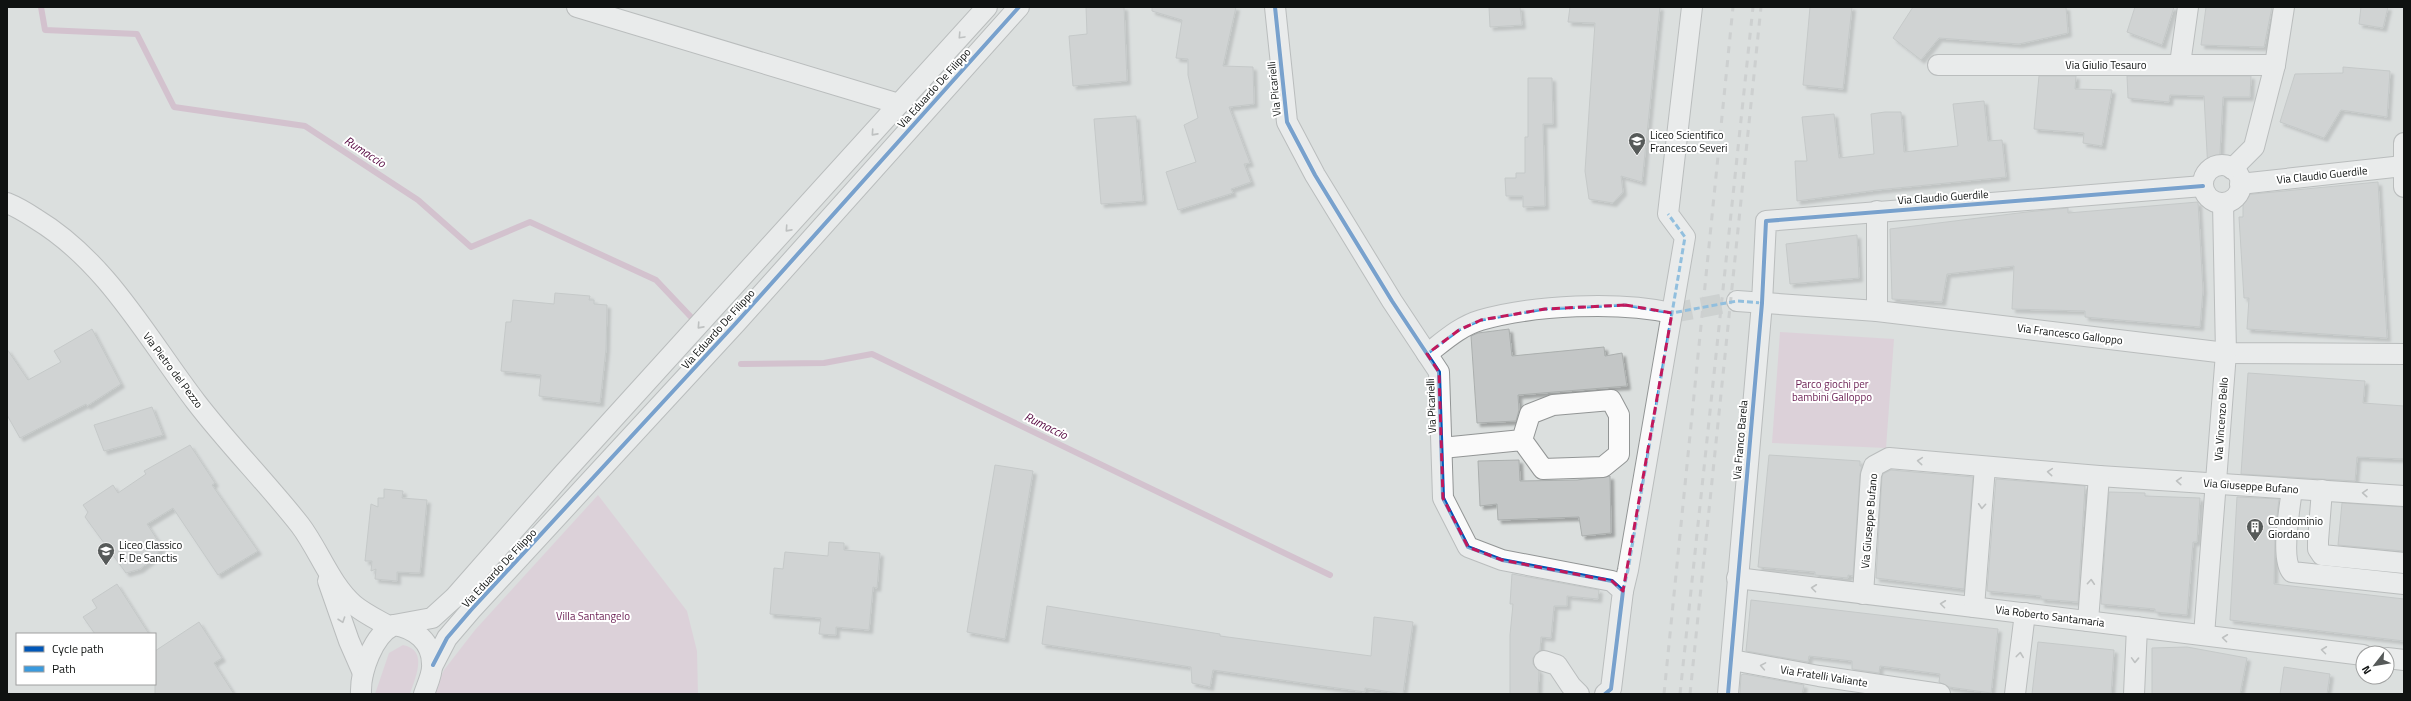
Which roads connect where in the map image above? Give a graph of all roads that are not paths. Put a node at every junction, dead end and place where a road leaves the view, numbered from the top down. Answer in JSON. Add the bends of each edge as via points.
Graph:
{"nodes":[{"id":1,"x":988,"y":7,"type":"edge"},
{"id":2,"x":1019,"y":7,"type":"edge"},
{"id":3,"x":1275,"y":7,"type":"edge"},
{"id":4,"x":1692,"y":7,"type":"edge"},
{"id":5,"x":2188,"y":7,"type":"edge"},
{"id":6,"x":2284,"y":7,"type":"edge"},
{"id":7,"x":588,"y":8,"type":"edge"},
{"id":8,"x":1938,"y":64,"type":"dead end"},
{"id":9,"x":2180,"y":64,"type":"junction"},
{"id":10,"x":2275,"y":65,"type":"junction"},
{"id":11,"x":899,"y":104,"type":"junction"},
{"id":12,"x":2404,"y":143,"type":"edge"},
{"id":13,"x":2404,"y":175,"type":"edge"},
{"id":14,"x":2236,"y":176,"type":"junction"},
{"id":15,"x":2203,"y":186,"type":"junction"},
{"id":16,"x":2404,"y":187,"type":"edge"},
{"id":17,"x":7,"y":203,"type":"edge"},
{"id":18,"x":2223,"y":203,"type":"junction"},
{"id":19,"x":1877,"y":211,"type":"junction"},
{"id":20,"x":1737,"y":301,"type":"tunnel mouth"},
{"id":21,"x":1762,"y":303,"type":"junction"},
{"id":22,"x":1877,"y":311,"type":"junction"},
{"id":23,"x":1672,"y":312,"type":"junction"},
{"id":24,"x":2226,"y":353,"type":"junction"},
{"id":25,"x":1427,"y":354,"type":"junction"},
{"id":26,"x":2404,"y":354,"type":"edge"},
{"id":27,"x":1522,"y":440,"type":"junction"},
{"id":28,"x":1442,"y":448,"type":"junction"},
{"id":29,"x":1985,"y":467,"type":"junction"},
{"id":30,"x":2099,"y":476,"type":"junction"},
{"id":31,"x":2217,"y":484,"type":"junction"},
{"id":32,"x":2292,"y":489,"type":"junction"},
{"id":33,"x":2322,"y":490,"type":"junction"},
{"id":34,"x":2404,"y":496,"type":"edge"},
{"id":35,"x":320,"y":557,"type":"junction"},
{"id":36,"x":2404,"y":564,"type":"edge"},
{"id":37,"x":1737,"y":578,"type":"junction"},
{"id":38,"x":2404,"y":584,"type":"edge"},
{"id":39,"x":1623,"y":591,"type":"junction"},
{"id":40,"x":1863,"y":594,"type":"junction"},
{"id":41,"x":1974,"y":607,"type":"junction"},
{"id":42,"x":2025,"y":613,"type":"junction"},
{"id":43,"x":2088,"y":621,"type":"junction"},
{"id":44,"x":392,"y":626,"type":"junction"},
{"id":45,"x":2137,"y":627,"type":"junction"},
{"id":46,"x":2204,"y":635,"type":"junction"},
{"id":47,"x":2355,"y":654,"type":"edge"},
{"id":48,"x":1732,"y":660,"type":"junction"},
{"id":49,"x":1544,"y":661,"type":"dead end"},
{"id":50,"x":433,"y":665,"type":"junction"},
{"id":51,"x":1818,"y":685,"type":"edge"},
{"id":52,"x":360,"y":686,"type":"edge"},
{"id":53,"x":1609,"y":692,"type":"edge"},
{"id":54,"x":424,"y":694,"type":"edge"},
{"id":55,"x":1579,"y":694,"type":"edge"},
{"id":56,"x":1728,"y":694,"type":"edge"},
{"id":57,"x":1940,"y":694,"type":"edge"},
{"id":58,"x":2015,"y":694,"type":"edge"},
{"id":59,"x":2134,"y":694,"type":"edge"}],
"edges":[{"from":1,"to":11,"type":"street","name":"Via Eduardo De Filippo","one_way":true},
{"from":2,"to":50,"type":"street","name":"Via Eduardo De Filippo","via":[[736,323],[471,610],[447,638]]},
{"from":3,"to":25,"type":"street","name":"Via Picarielli","via":[[1287,122],[1319,182]]},
{"from":4,"to":23,"type":"street","via":[[1668,214],[1685,237]]},
{"from":5,"to":9,"type":"street"},
{"from":6,"to":10,"type":"street"},
{"from":7,"to":11,"type":"street"},
{"from":8,"to":9,"type":"street","name":"Via Giulio Tesauro"},
{"from":9,"to":10,"type":"street","name":"Via Giulio Tesauro"},
{"from":10,"to":14,"type":"street","via":[[2254,147]]},
{"from":11,"to":44,"type":"street","name":"Via Eduardo De Filippo","one_way":true,"via":[[454,598],[432,618]]},
{"from":12,"to":13,"type":"street"},
{"from":13,"to":14,"type":"street","name":"Via Claudio Guerdile"},
{"from":13,"to":16,"type":"street"},
{"from":14,"to":15,"type":"street","via":[[2225,166],[2213,167],[2205,175]]},
{"from":14,"to":18,"type":"street","via":[[2237,196]]},
{"from":15,"to":18,"type":"street","via":[[2208,197]]},
{"from":15,"to":19,"type":"street","name":"Via Claudio Guerdile"},
{"from":17,"to":35,"type":"street","name":"Via Pietro del Pezzo","via":[[45,224],[68,241],[94,266],[116,291],[197,403],[301,527]]},
{"from":18,"to":24,"type":"street","name":"Via Vincenzo Bello"},
{"from":19,"to":21,"type":"street","name":"Via Claudio Guerdile","via":[[1766,221]]},
{"from":19,"to":22,"type":"street"},
{"from":20,"to":21,"type":"street","name":"Via Francesco Galloppo"},
{"from":21,"to":22,"type":"street","name":"Via Francesco Galloppo"},
{"from":21,"to":37,"type":"street","name":"Via Franco Barela"},
{"from":22,"to":24,"type":"street","name":"Via Francesco Galloppo"},
{"from":23,"to":25,"type":"street","via":[[1625,305],[1545,309],[1481,320],[1459,330]]},
{"from":23,"to":39,"type":"street"},
{"from":24,"to":26,"type":"street","name":"Via Francesco Galloppo"},
{"from":24,"to":31,"type":"street","name":"Via Vincenzo Bello"},
{"from":25,"to":28,"type":"street","name":"Via Picarielli","via":[[1439,372]]},
{"from":27,"to":27,"type":"street","via":[[1530,414],[1553,405],[1611,400],[1619,415],[1619,454],[1603,467],[1543,469]]},
{"from":27,"to":28,"type":"street","name":"Via Picarielli"},
{"from":28,"to":39,"type":"street","name":"Via Picarielli","via":[[1443,498],[1468,547],[1502,560],[1612,581]]},
{"from":30,"to":29,"type":"street","name":"Via Giuseppe Bufano","one_way":true},
{"from":29,"to":40,"type":"street","name":"Via Giuseppe Bufano","one_way":true,"via":[[1888,458],[1874,466],[1871,475]]},
{"from":29,"to":41,"type":"street","one_way":true},
{"from":31,"to":30,"type":"street","name":"Via Giuseppe Bufano","one_way":true},
{"from":43,"to":30,"type":"street","one_way":true},
{"from":31,"to":32,"type":"street","name":"Via Giuseppe Bufano"},
{"from":31,"to":46,"type":"street","name":"Via Vincenzo Bello"},
{"from":32,"to":33,"type":"street","name":"Via Giuseppe Bufano"},
{"from":32,"to":38,"type":"street","via":[[2286,554],[2292,572]]},
{"from":34,"to":33,"type":"street","name":"Via Giuseppe Bufano","one_way":true},
{"from":33,"to":36,"type":"street","via":[[2318,541],[2318,549],[2322,555]]},
{"from":35,"to":44,"type":"street","name":"Via Pietro del Pezzo","via":[[353,604],[367,615]]},
{"from":35,"to":52,"type":"street","name":"Via Pietro del Pezzo","one_way":true,"via":[[349,640]]},
{"from":40,"to":37,"type":"street","name":"Via Roberto Santamaria","one_way":true},
{"from":37,"to":48,"type":"street","name":"Via Franco Barela"},
{"from":39,"to":53,"type":"street"},
{"from":41,"to":40,"type":"street","name":"Via Roberto Santamaria","one_way":true},
{"from":41,"to":42,"type":"street","name":"Via Roberto Santamaria"},
{"from":42,"to":43,"type":"street","name":"Via Roberto Santamaria"},
{"from":58,"to":42,"type":"street","one_way":true},
{"from":43,"to":45,"type":"street","name":"Via Roberto Santamaria"},
{"from":44,"to":50,"type":"street","name":"Via Pietro del Pezzo","via":[[404,626],[418,633],[428,648]]},
{"from":44,"to":52,"type":"street","via":[[383,633],[375,646]]},
{"from":45,"to":46,"type":"street","name":"Via Roberto Santamaria"},
{"from":45,"to":59,"type":"street","one_way":true},
{"from":47,"to":46,"type":"street","name":"Via Roberto Santamaria","one_way":true},
{"from":51,"to":48,"type":"street","name":"Via Fratelli Valiante","one_way":true},
{"from":48,"to":56,"type":"street","name":"Via Franco Barela"},
{"from":49,"to":55,"type":"street","via":[[1557,665]]},
{"from":50,"to":54,"type":"street","name":"Via Eduardo De Filippo"},
{"from":51,"to":57,"type":"street","name":"Via Fratelli Valiante"}]}
